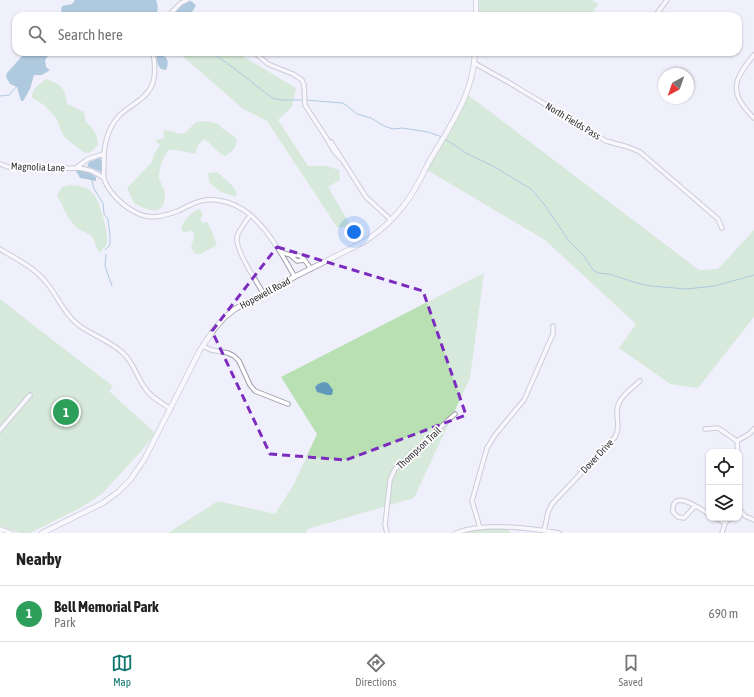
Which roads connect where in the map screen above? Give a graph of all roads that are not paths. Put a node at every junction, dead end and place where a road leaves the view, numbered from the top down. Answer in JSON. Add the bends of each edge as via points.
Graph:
{"nodes":[{"id":1,"x":187,"y":0,"type":"edge"},
{"id":2,"x":476,"y":0,"type":"edge"},
{"id":3,"x":667,"y":0,"type":"edge"},
{"id":4,"x":172,"y":12,"type":"edge"},
{"id":5,"x":476,"y":12,"type":"edge"},
{"id":6,"x":658,"y":12,"type":"edge"},
{"id":7,"x":754,"y":55,"type":"edge"},
{"id":8,"x":154,"y":56,"type":"edge"},
{"id":9,"x":259,"y":56,"type":"edge"},
{"id":10,"x":475,"y":56,"type":"edge"},
{"id":11,"x":474,"y":63,"type":"junction"},
{"id":12,"x":754,"y":118,"type":"edge"},
{"id":13,"x":103,"y":154,"type":"junction"},
{"id":14,"x":0,"y":164,"type":"edge"},
{"id":15,"x":76,"y":168,"type":"junction"},
{"id":16,"x":104,"y":178,"type":"junction"},
{"id":17,"x":250,"y":215,"type":"junction"},
{"id":18,"x":391,"y":220,"type":"junction"},
{"id":19,"x":722,"y":228,"type":"dead end"},
{"id":20,"x":0,"y":248,"type":"edge"},
{"id":21,"x":279,"y":249,"type":"junction"},
{"id":22,"x":311,"y":269,"type":"junction"},
{"id":23,"x":295,"y":277,"type":"junction"},
{"id":24,"x":264,"y":294,"type":"junction"},
{"id":25,"x":553,"y":326,"type":"dead end"},
{"id":26,"x":203,"y":346,"type":"junction"},
{"id":27,"x":640,"y":381,"type":"dead end"},
{"id":28,"x":30,"y":395,"type":"dead end"},
{"id":29,"x":288,"y":404,"type":"dead end"},
{"id":30,"x":171,"y":409,"type":"junction"},
{"id":31,"x":455,"y":414,"type":"dead end"},
{"id":32,"x":705,"y":429,"type":"dead end"},
{"id":33,"x":754,"y":429,"type":"edge"},
{"id":34,"x":0,"y":430,"type":"edge"},
{"id":35,"x":737,"y":441,"type":"junction"},
{"id":36,"x":738,"y":449,"type":"edge"},
{"id":37,"x":695,"y":506,"type":"junction"},
{"id":38,"x":706,"y":512,"type":"edge"},
{"id":39,"x":742,"y":512,"type":"edge"},
{"id":40,"x":754,"y":520,"type":"edge"},
{"id":41,"x":721,"y":521,"type":"edge"},
{"id":42,"x":725,"y":523,"type":"joint"},
{"id":43,"x":480,"y":528,"type":"junction"},
{"id":44,"x":1,"y":531,"type":"edge"},
{"id":45,"x":544,"y":531,"type":"junction"},
{"id":46,"x":44,"y":532,"type":"edge"},
{"id":47,"x":6,"y":533,"type":"edge"},
{"id":48,"x":11,"y":533,"type":"edge"},
{"id":49,"x":387,"y":533,"type":"edge"},
{"id":50,"x":456,"y":533,"type":"edge"},
{"id":51,"x":559,"y":533,"type":"edge"},
{"id":52,"x":722,"y":533,"type":"edge"}],
"edges":[{"from":1,"to":4,"type":"street"},
{"from":2,"to":5,"type":"street"},
{"from":3,"to":6,"type":"street"},
{"from":7,"to":12,"type":"street","via":[[741,70],[736,82],[737,96]]},
{"from":8,"to":13,"type":"street","via":[[155,74],[152,86],[143,97],[120,114],[111,126],[106,136]]},
{"from":9,"to":18,"type":"street","via":[[268,64],[302,80],[305,105],[334,151],[366,197]]},
{"from":10,"to":11,"type":"street","name":"Hopewell Road"},
{"from":11,"to":18,"type":"street","name":"Hopewell Road","via":[[468,90],[461,105],[410,197]]},
{"from":11,"to":19,"type":"street","name":"North Fields Pass","via":[[606,141],[640,152],[718,219]]},
{"from":13,"to":15,"type":"street","name":"Magnolia Lane","via":[[88,159]]},
{"from":13,"to":16,"type":"street"},
{"from":14,"to":15,"type":"street","name":"Magnolia Lane","via":[[27,168]]},
{"from":15,"to":16,"type":"street","name":"Magnolia Lane","via":[[92,171]]},
{"from":16,"to":17,"type":"street","via":[[118,200],[143,216],[159,217],[205,200],[234,205]]},
{"from":17,"to":21,"type":"street","via":[[261,224]]},
{"from":17,"to":24,"type":"street","via":[[237,235],[237,241]]},
{"from":18,"to":22,"type":"street","name":"Hopewell Road","via":[[364,242]]},
{"from":20,"to":30,"type":"street","via":[[26,264],[45,280],[75,322],[121,351],[134,366],[148,392]]},
{"from":21,"to":22,"type":"street","via":[[284,254],[301,257]]},
{"from":21,"to":23,"type":"street"},
{"from":22,"to":23,"type":"street","name":"Hopewell Road"},
{"from":23,"to":24,"type":"street","name":"Hopewell Road"},
{"from":24,"to":26,"type":"street","name":"Hopewell Road","via":[[235,309]]},
{"from":25,"to":43,"type":"street","via":[[553,334],[527,396],[492,439],[488,448],[472,501]]},
{"from":26,"to":29,"type":"street","via":[[234,356],[254,391]]},
{"from":26,"to":30,"type":"street","name":"Hopewell Road"},
{"from":27,"to":45,"type":"street","name":"Dover Drive","via":[[617,406],[619,429],[615,436],[552,504]]},
{"from":28,"to":34,"type":"street"},
{"from":30,"to":46,"type":"street","name":"Hopewell Road","via":[[144,460],[125,486],[104,503]]},
{"from":31,"to":49,"type":"street","name":"Thompson Trail","via":[[392,474],[385,525]]},
{"from":32,"to":35,"type":"street","via":[[718,428]]},
{"from":33,"to":35,"type":"street"},
{"from":35,"to":36,"type":"street"},
{"from":37,"to":37,"type":"street","via":[[679,500],[673,505],[673,512],[684,518]]},
{"from":37,"to":38,"type":"street"},
{"from":39,"to":40,"type":"street"},
{"from":41,"to":42,"type":"street"},
{"from":42,"to":52,"type":"street"},
{"from":43,"to":45,"type":"street","via":[[505,527]]},
{"from":43,"to":50,"type":"street"},
{"from":44,"to":47,"type":"street"},
{"from":44,"to":48,"type":"street"},
{"from":45,"to":51,"type":"street"}]}
